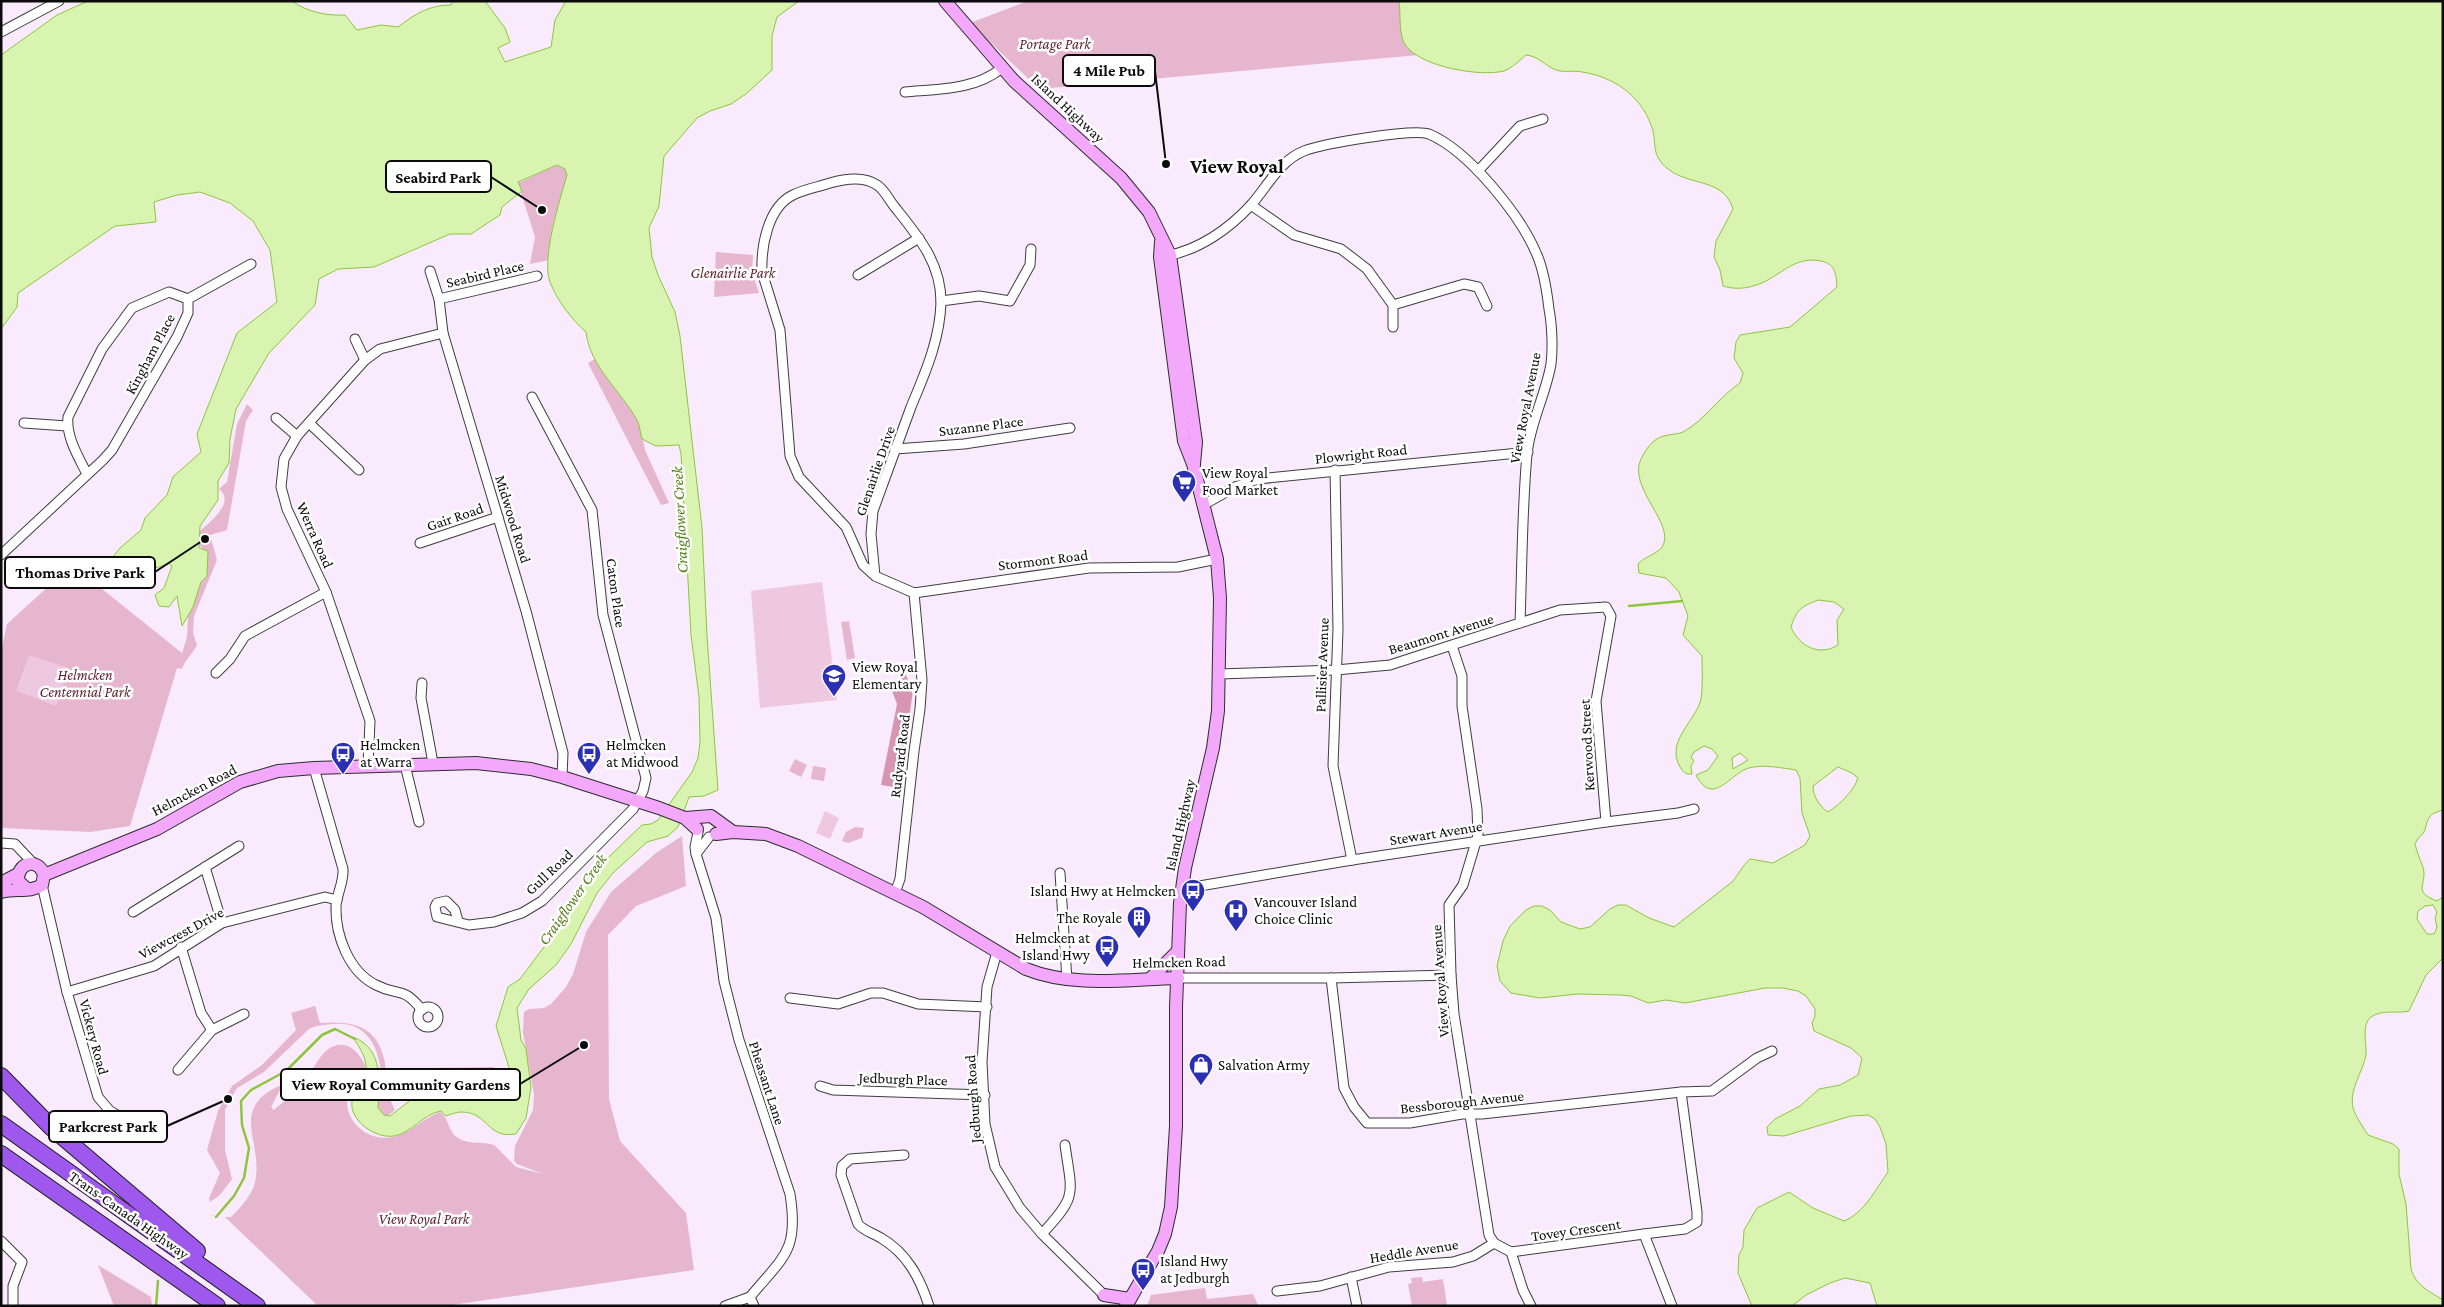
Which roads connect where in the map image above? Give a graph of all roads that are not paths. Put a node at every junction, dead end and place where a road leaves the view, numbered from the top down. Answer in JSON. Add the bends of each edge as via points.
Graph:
{"nodes":[{"id":1,"x":59,"y":1,"type":"edge"},
{"id":2,"x":945,"y":1,"type":"edge"},
{"id":3,"x":1,"y":32,"type":"edge"},
{"id":4,"x":1002,"y":68,"type":"junction"},
{"id":5,"x":905,"y":92,"type":"dead end"},
{"id":6,"x":1543,"y":119,"type":"dead end"},
{"id":7,"x":1478,"y":172,"type":"junction"},
{"id":8,"x":1251,"y":205,"type":"junction"},
{"id":9,"x":919,"y":238,"type":"junction"},
{"id":10,"x":1031,"y":249,"type":"dead end"},
{"id":11,"x":1165,"y":256,"type":"junction"},
{"id":12,"x":251,"y":264,"type":"dead end"},
{"id":13,"x":430,"y":272,"type":"dead end"},
{"id":14,"x":858,"y":275,"type":"dead end"},
{"id":15,"x":537,"y":276,"type":"dead end"},
{"id":16,"x":438,"y":298,"type":"junction"},
{"id":17,"x":188,"y":299,"type":"junction"},
{"id":18,"x":941,"y":301,"type":"junction"},
{"id":19,"x":1393,"y":305,"type":"junction"},
{"id":20,"x":1487,"y":306,"type":"dead end"},
{"id":21,"x":1393,"y":327,"type":"dead end"},
{"id":22,"x":443,"y":334,"type":"junction"},
{"id":23,"x":355,"y":340,"type":"dead end"},
{"id":24,"x":364,"y":360,"type":"junction"},
{"id":25,"x":532,"y":397,"type":"dead end"},
{"id":26,"x":276,"y":418,"type":"dead end"},
{"id":27,"x":24,"y":422,"type":"dead end"},
{"id":28,"x":309,"y":423,"type":"junction"},
{"id":29,"x":67,"y":426,"type":"junction"},
{"id":30,"x":1070,"y":428,"type":"dead end"},
{"id":31,"x":297,"y":436,"type":"junction"},
{"id":32,"x":895,"y":449,"type":"junction"},
{"id":33,"x":1528,"y":452,"type":"junction"},
{"id":34,"x":359,"y":470,"type":"dead end"},
{"id":35,"x":1336,"y":470,"type":"junction"},
{"id":36,"x":87,"y":474,"type":"junction"},
{"id":37,"x":1203,"y":505,"type":"junction"},
{"id":38,"x":498,"y":517,"type":"junction"},
{"id":39,"x":420,"y":544,"type":"dead end"},
{"id":40,"x":1,"y":555,"type":"edge"},
{"id":41,"x":1218,"y":559,"type":"junction"},
{"id":42,"x":875,"y":576,"type":"junction"},
{"id":43,"x":326,"y":592,"type":"junction"},
{"id":44,"x":914,"y":593,"type":"junction"},
{"id":45,"x":1609,"y":608,"type":"joint"},
{"id":46,"x":1520,"y":623,"type":"junction"},
{"id":47,"x":1452,"y":646,"type":"junction"},
{"id":48,"x":1336,"y":670,"type":"junction"},
{"id":49,"x":216,"y":673,"type":"dead end"},
{"id":50,"x":1219,"y":674,"type":"junction"},
{"id":51,"x":422,"y":683,"type":"dead end"},
{"id":52,"x":405,"y":764,"type":"junction"},
{"id":53,"x":433,"y":764,"type":"junction"},
{"id":54,"x":368,"y":766,"type":"junction"},
{"id":55,"x":314,"y":768,"type":"junction"},
{"id":56,"x":562,"y":776,"type":"junction"},
{"id":57,"x":638,"y":801,"type":"junction"},
{"id":58,"x":1694,"y":809,"type":"dead end"},
{"id":59,"x":419,"y":822,"type":"dead end"},
{"id":60,"x":1606,"y":822,"type":"junction"},
{"id":61,"x":707,"y":828,"type":"junction"},
{"id":62,"x":1477,"y":840,"type":"junction"},
{"id":63,"x":1,"y":843,"type":"edge"},
{"id":64,"x":239,"y":846,"type":"dead end"},
{"id":65,"x":1352,"y":860,"type":"junction"},
{"id":66,"x":205,"y":867,"type":"junction"},
{"id":67,"x":1060,"y":873,"type":"dead end"},
{"id":68,"x":18,"y":874,"type":"junction"},
{"id":69,"x":36,"y":876,"type":"junction"},
{"id":70,"x":1,"y":883,"type":"edge"},
{"id":71,"x":1182,"y":889,"type":"junction"},
{"id":72,"x":1,"y":892,"type":"edge"},
{"id":73,"x":895,"y":893,"type":"junction"},
{"id":74,"x":337,"y":900,"type":"junction"},
{"id":75,"x":133,"y":912,"type":"dead end"},
{"id":76,"x":458,"y":921,"type":"dead end"},
{"id":77,"x":222,"y":924,"type":"junction"},
{"id":78,"x":182,"y":947,"type":"junction"},
{"id":79,"x":1178,"y":951,"type":"junction"},
{"id":80,"x":998,"y":952,"type":"junction"},
{"id":81,"x":1451,"y":975,"type":"junction"},
{"id":82,"x":1151,"y":978,"type":"junction"},
{"id":83,"x":1178,"y":978,"type":"junction"},
{"id":84,"x":1331,"y":978,"type":"junction"},
{"id":85,"x":1067,"y":980,"type":"junction"},
{"id":86,"x":68,"y":992,"type":"junction"},
{"id":87,"x":790,"y":998,"type":"dead end"},
{"id":88,"x":987,"y":1007,"type":"junction"},
{"id":89,"x":422,"y":1010,"type":"dead end"},
{"id":90,"x":244,"y":1014,"type":"dead end"},
{"id":91,"x":212,"y":1030,"type":"junction"},
{"id":92,"x":1772,"y":1051,"type":"dead end"},
{"id":93,"x":178,"y":1070,"type":"dead end"},
{"id":94,"x":1,"y":1076,"type":"edge"},
{"id":95,"x":820,"y":1086,"type":"dead end"},
{"id":96,"x":1681,"y":1092,"type":"junction"},
{"id":97,"x":985,"y":1095,"type":"junction"},
{"id":98,"x":1470,"y":1114,"type":"junction"},
{"id":99,"x":152,"y":1118,"type":"dead end"},
{"id":100,"x":1,"y":1124,"type":"edge"},
{"id":101,"x":1065,"y":1145,"type":"dead end"},
{"id":102,"x":1,"y":1154,"type":"edge"},
{"id":103,"x":904,"y":1155,"type":"dead end"},
{"id":104,"x":1,"y":1168,"type":"edge"},
{"id":105,"x":1042,"y":1234,"type":"junction"},
{"id":106,"x":1644,"y":1234,"type":"junction"},
{"id":107,"x":1,"y":1241,"type":"edge"},
{"id":108,"x":1494,"y":1243,"type":"junction"},
{"id":109,"x":1511,"y":1252,"type":"junction"},
{"id":110,"x":144,"y":1255,"type":"junction"},
{"id":111,"x":1351,"y":1277,"type":"junction"},
{"id":112,"x":231,"y":1286,"type":"junction"},
{"id":113,"x":1277,"y":1292,"type":"dead end"},
{"id":114,"x":750,"y":1297,"type":"junction"},
{"id":115,"x":1107,"y":1300,"type":"edge"},
{"id":116,"x":1128,"y":1303,"type":"edge"},
{"id":117,"x":13,"y":1306,"type":"edge"},
{"id":118,"x":216,"y":1306,"type":"edge"},
{"id":119,"x":257,"y":1306,"type":"edge"},
{"id":120,"x":724,"y":1306,"type":"edge"},
{"id":121,"x":754,"y":1306,"type":"edge"},
{"id":122,"x":929,"y":1306,"type":"edge"},
{"id":123,"x":1358,"y":1306,"type":"edge"},
{"id":124,"x":1531,"y":1306,"type":"edge"},
{"id":125,"x":1672,"y":1306,"type":"edge"}],
"edges":[{"from":1,"to":3,"type":"street"},
{"from":2,"to":4,"type":"main road","name":"Island Highway"},
{"from":4,"to":5,"type":"street","via":[[989,79],[964,86]]},
{"from":4,"to":11,"type":"main road","name":"Island Highway","via":[[1137,196],[1149,212]]},
{"from":6,"to":7,"type":"street","via":[[1520,126]]},
{"from":7,"to":8,"type":"street","name":"View Royal Avenue","via":[[1428,134],[1410,132],[1303,152],[1280,167]]},
{"from":7,"to":33,"type":"street","name":"View Royal Avenue","via":[[1510,208],[1538,256],[1550,310],[1551,362]]},
{"from":8,"to":11,"type":"street","name":"View Royal Avenue","via":[[1203,244]]},
{"from":8,"to":19,"type":"street","via":[[1294,236],[1341,249],[1367,269]]},
{"from":9,"to":14,"type":"street"},
{"from":9,"to":18,"type":"street","name":"Glenairlie Drive","via":[[930,252],[936,269]]},
{"from":9,"to":42,"type":"street","name":"Glenairlie Drive","via":[[877,185],[850,178],[808,189],[784,201],[771,221],[763,247],[762,272],[780,330],[790,456],[799,477],[846,527],[863,565]]},
{"from":10,"to":18,"type":"street","via":[[1030,265],[1010,301],[979,296]]},
{"from":11,"to":37,"type":"main road","name":"Island Highway","via":[[1196,442],[1194,464]]},
{"from":12,"to":17,"type":"street"},
{"from":13,"to":16,"type":"street","name":"Midwood Road"},
{"from":15,"to":16,"type":"street","name":"Seabird Place"},
{"from":16,"to":22,"type":"street","name":"Midwood Road"},
{"from":17,"to":29,"type":"street","name":"Kingham Place","via":[[169,292],[132,308],[102,349],[68,416]]},
{"from":17,"to":36,"type":"street","name":"Kingham Place","via":[[188,313],[177,337],[117,443]]},
{"from":18,"to":32,"type":"street","name":"Glenairlie Drive","via":[[937,339]]},
{"from":19,"to":20,"type":"street","via":[[1464,284],[1478,287]]},
{"from":19,"to":21,"type":"street"},
{"from":22,"to":24,"type":"street","name":"Werra Road","via":[[380,349]]},
{"from":22,"to":38,"type":"street","name":"Midwood Road"},
{"from":23,"to":24,"type":"street"},
{"from":24,"to":28,"type":"street","name":"Werra Road"},
{"from":25,"to":57,"type":"street","name":"Caton Place","via":[[592,510],[603,616],[646,778]]},
{"from":26,"to":31,"type":"street"},
{"from":27,"to":29,"type":"street"},
{"from":28,"to":31,"type":"street","name":"Werra Road"},
{"from":28,"to":34,"type":"street"},
{"from":29,"to":36,"type":"street"},
{"from":30,"to":32,"type":"street","name":"Suzanne Place","via":[[964,444]]},
{"from":31,"to":43,"type":"street","name":"Werra Road","via":[[284,459],[281,486],[287,510]]},
{"from":32,"to":42,"type":"street","name":"Glenairlie Drive","via":[[871,522]]},
{"from":33,"to":35,"type":"street","name":"Plowright Road"},
{"from":33,"to":46,"type":"street","name":"View Royal Avenue"},
{"from":35,"to":37,"type":"street","name":"Plowright Road","via":[[1258,478]]},
{"from":35,"to":48,"type":"street","name":"Pallisier Avenue"},
{"from":36,"to":40,"type":"street","name":"Kingham Place"},
{"from":37,"to":41,"type":"main road","name":"Island Highway"},
{"from":38,"to":39,"type":"street","name":"Gair Road"},
{"from":38,"to":56,"type":"street","name":"Midwood Road","via":[[562,753]]},
{"from":41,"to":44,"type":"street","name":"Stormont Road","via":[[1178,568],[1089,568]]},
{"from":41,"to":50,"type":"main road","name":"Island Highway"},
{"from":42,"to":44,"type":"street"},
{"from":43,"to":49,"type":"street","via":[[245,636]]},
{"from":43,"to":54,"type":"street","name":"Werra Road","via":[[370,721]]},
{"from":44,"to":73,"type":"street","name":"Rudyard Road","via":[[922,680],[900,879]]},
{"from":45,"to":46,"type":"street","name":"Beaumont Avenue","via":[[1560,610]]},
{"from":45,"to":60,"type":"street","name":"Kerwood Street","via":[[1611,616],[1596,701]]},
{"from":46,"to":47,"type":"street","name":"Beaumont Avenue"},
{"from":47,"to":48,"type":"street","name":"Beaumont Avenue","via":[[1390,665]]},
{"from":47,"to":62,"type":"street","name":"View Royal Avenue","via":[[1462,676],[1462,706],[1478,809]]},
{"from":48,"to":50,"type":"street","name":"Beaumont Avenue"},
{"from":48,"to":65,"type":"street","name":"Pallisier Avenue","via":[[1333,766]]},
{"from":50,"to":71,"type":"main road","name":"Island Highway","via":[[1214,748]]},
{"from":51,"to":53,"type":"street","via":[[421,698]]},
{"from":52,"to":53,"type":"main road","name":"Helmcken Road"},
{"from":52,"to":54,"type":"main road","name":"Helmcken Road"},
{"from":52,"to":59,"type":"street"},
{"from":53,"to":56,"type":"main road","name":"Helmcken Road","via":[[501,764]]},
{"from":54,"to":55,"type":"main road","name":"Helmcken Road"},
{"from":55,"to":69,"type":"main road","name":"Helmcken Road","via":[[278,771],[240,782],[157,829]]},
{"from":55,"to":74,"type":"street","via":[[343,869],[344,877]]},
{"from":56,"to":57,"type":"main road","name":"Helmcken Road"},
{"from":57,"to":61,"type":"main road","name":"Helmcken Road"},
{"from":57,"to":76,"type":"street","name":"Gull Road","via":[[542,901],[522,913],[494,922],[469,925]]},
{"from":58,"to":60,"type":"street","name":"Stewart Avenue","via":[[1678,814]]},
{"from":60,"to":62,"type":"street","name":"Stewart Avenue"},
{"from":61,"to":73,"type":"main road","name":"Helmcken Road","via":[[766,834],[781,839]]},
{"from":61,"to":114,"type":"street","name":"Pheasant Lane","via":[[695,846],[716,918],[724,981],[739,1040],[790,1194],[794,1217],[791,1242],[779,1265]]},
{"from":62,"to":65,"type":"street","name":"Stewart Avenue"},
{"from":62,"to":81,"type":"street","name":"View Royal Avenue","via":[[1463,885],[1449,905]]},
{"from":63,"to":69,"type":"street","via":[[14,844]]},
{"from":64,"to":66,"type":"street"},
{"from":65,"to":71,"type":"street","name":"Stewart Avenue"},
{"from":66,"to":75,"type":"street"},
{"from":66,"to":77,"type":"street"},
{"from":67,"to":85,"type":"street"},
{"from":68,"to":69,"type":"main road","via":[[21,868]]},
{"from":68,"to":69,"type":"main road","via":[[18,881]]},
{"from":68,"to":70,"type":"main road"},
{"from":69,"to":72,"type":"main road","name":"Helmcken Road","via":[[17,888]]},
{"from":69,"to":86,"type":"street","name":"Vickery Road"},
{"from":71,"to":79,"type":"main road","name":"Island Highway"},
{"from":73,"to":80,"type":"main road","name":"Helmcken Road"},
{"from":74,"to":77,"type":"street","name":"Viewcrest Drive","via":[[326,897]]},
{"from":74,"to":89,"type":"street","via":[[337,920],[352,964],[369,982],[407,994]]},
{"from":77,"to":78,"type":"street","name":"Viewcrest Drive"},
{"from":78,"to":86,"type":"street","name":"Viewcrest Drive","via":[[154,966]]},
{"from":78,"to":91,"type":"street","via":[[201,1013]]},
{"from":79,"to":82,"type":"main road"},
{"from":79,"to":83,"type":"main road","name":"Island Highway"},
{"from":80,"to":85,"type":"main road","name":"Helmcken Road","via":[[1034,972]]},
{"from":80,"to":88,"type":"street","name":"Jedburgh Road","via":[[987,987]]},
{"from":81,"to":84,"type":"street","name":"Helmcken Road"},
{"from":81,"to":98,"type":"street","name":"View Royal Avenue"},
{"from":82,"to":83,"type":"main road","name":"Helmcken Road"},
{"from":82,"to":85,"type":"main road","name":"Helmcken Road"},
{"from":83,"to":84,"type":"street","name":"Helmcken Road"},
{"from":83,"to":116,"type":"main road","name":"Island Highway","via":[[1176,1126],[1171,1207],[1158,1252]]},
{"from":84,"to":98,"type":"street","name":"Bessborough Avenue","via":[[1344,1088],[1367,1123],[1410,1123]]},
{"from":86,"to":99,"type":"street","name":"Vickery Road","via":[[98,1097],[110,1111],[128,1121]]},
{"from":87,"to":88,"type":"street","via":[[838,1004],[871,993],[883,993],[918,1004]]},
{"from":88,"to":97,"type":"street","name":"Jedburgh Road","via":[[982,1062]]},
{"from":90,"to":91,"type":"street"},
{"from":91,"to":93,"type":"street"},
{"from":92,"to":96,"type":"street","name":"Bessborough Avenue","via":[[1712,1091]]},
{"from":94,"to":112,"type":"highway","via":[[51,1127],[199,1252]]},
{"from":95,"to":97,"type":"street","name":"Jedburgh Place","via":[[833,1090]]},
{"from":96,"to":98,"type":"street","name":"Bessborough Avenue"},
{"from":96,"to":106,"type":"street","name":"Tovey Crescent","via":[[1698,1212],[1696,1222],[1685,1229]]},
{"from":97,"to":105,"type":"street","name":"Jedburgh Road","via":[[985,1124],[995,1168],[1020,1208]]},
{"from":98,"to":108,"type":"street","name":"View Royal Avenue","via":[[1489,1235]]},
{"from":100,"to":112,"type":"highway","name":"Trans-Canada Highway"},
{"from":101,"to":105,"type":"street","via":[[1071,1188],[1069,1201]]},
{"from":102,"to":110,"type":"highway","name":"Trans-Canada Highway"},
{"from":103,"to":122,"type":"street","via":[[855,1157],[845,1162],[841,1175],[858,1224],[882,1238],[911,1265],[922,1282]]},
{"from":104,"to":110,"type":"highway"},
{"from":105,"to":115,"type":"street","name":"Jedburgh Road"},
{"from":106,"to":109,"type":"street","name":"Tovey Crescent"},
{"from":106,"to":125,"type":"street","name":"Tovey Crescent"},
{"from":107,"to":117,"type":"street","via":[[22,1262],[13,1286]]},
{"from":108,"to":109,"type":"street"},
{"from":108,"to":111,"type":"street","name":"Heddle Avenue","via":[[1473,1256],[1453,1262],[1389,1267]]},
{"from":109,"to":124,"type":"street","via":[[1522,1290]]},
{"from":110,"to":118,"type":"highway","name":"Trans-Canada Highway"},
{"from":111,"to":113,"type":"street","name":"Heddle Avenue","via":[[1320,1286]]},
{"from":111,"to":123,"type":"street"},
{"from":112,"to":119,"type":"highway","name":"Trans-Canada Highway"},
{"from":114,"to":120,"type":"street"},
{"from":114,"to":121,"type":"street"},
{"from":115,"to":116,"type":"main road"}]}
